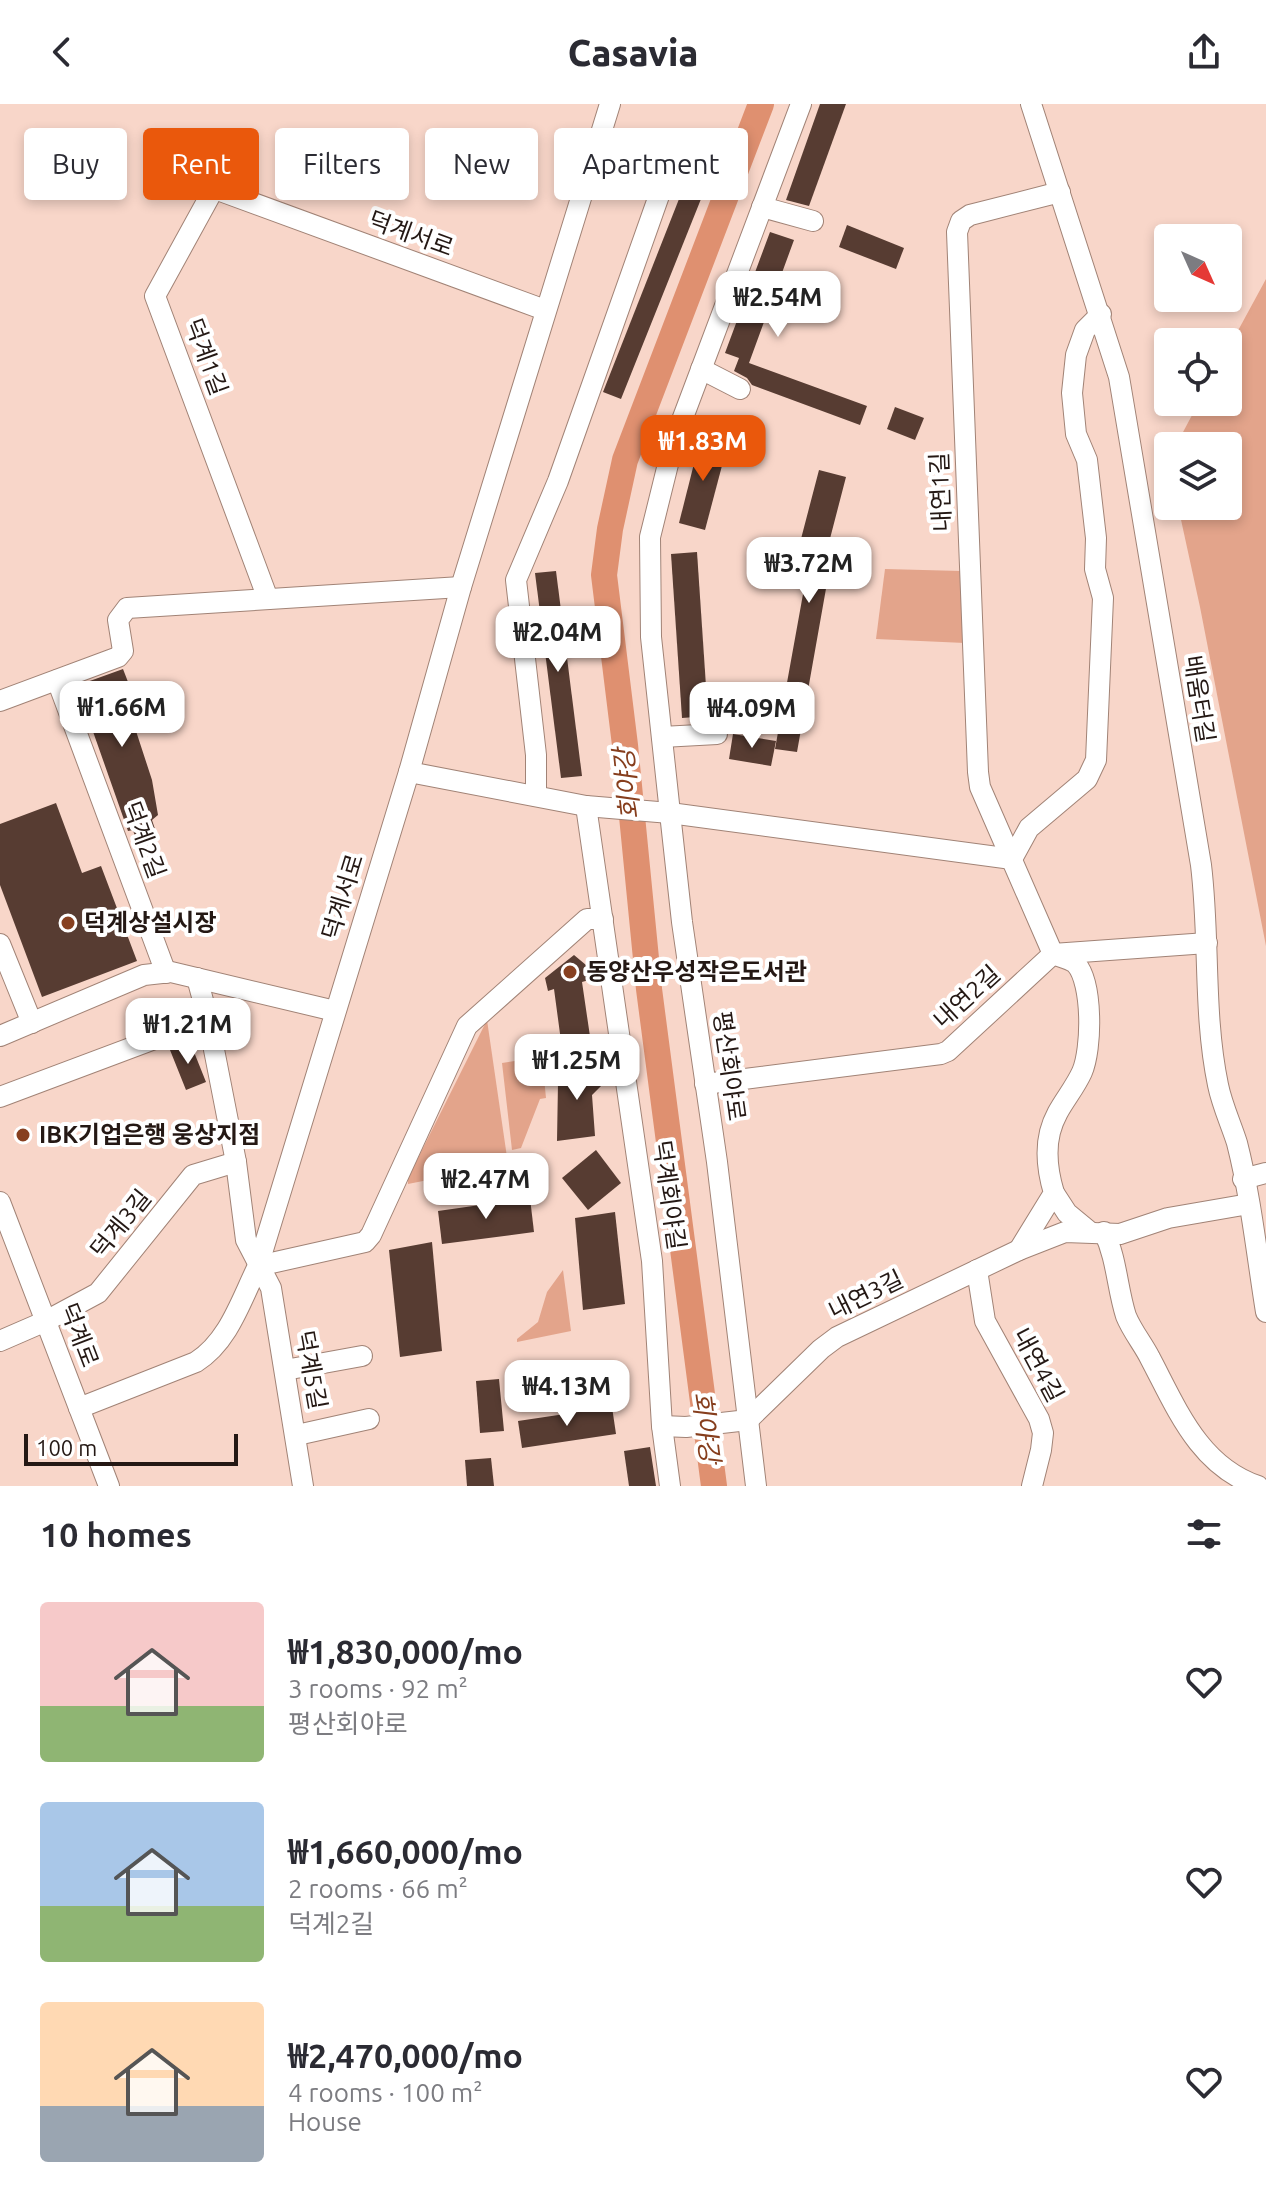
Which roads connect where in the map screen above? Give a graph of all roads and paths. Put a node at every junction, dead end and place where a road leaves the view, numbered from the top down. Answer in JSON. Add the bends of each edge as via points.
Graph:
{"nodes":[{"id":1,"x":610,"y":104,"type":"edge"},
{"id":2,"x":801,"y":104,"type":"edge"},
{"id":3,"x":1031,"y":104,"type":"edge"},
{"id":4,"x":1060,"y":192,"type":"junction"},
{"id":5,"x":209,"y":200,"type":"edge"},
{"id":6,"x":245,"y":200,"type":"edge"},
{"id":7,"x":657,"y":200,"type":"edge"},
{"id":8,"x":762,"y":207,"type":"junction"},
{"id":9,"x":813,"y":221,"type":"dead end"},
{"id":10,"x":545,"y":310,"type":"junction"},
{"id":11,"x":1101,"y":314,"type":"junction"},
{"id":12,"x":701,"y":369,"type":"junction"},
{"id":13,"x":740,"y":389,"type":"dead end"},
{"id":14,"x":461,"y":587,"type":"junction"},
{"id":15,"x":268,"y":599,"type":"junction"},
{"id":16,"x":57,"y":680,"type":"junction"},
{"id":17,"x":0,"y":701,"type":"edge"},
{"id":18,"x":717,"y":734,"type":"dead end"},
{"id":19,"x":662,"y":737,"type":"junction"},
{"id":20,"x":409,"y":772,"type":"junction"},
{"id":21,"x":536,"y":796,"type":"junction"},
{"id":22,"x":594,"y":807,"type":"junction"},
{"id":23,"x":661,"y":812,"type":"junction"},
{"id":24,"x":1012,"y":859,"type":"junction"},
{"id":25,"x":603,"y":919,"type":"junction"},
{"id":26,"x":1207,"y":943,"type":"junction"},
{"id":27,"x":0,"y":944,"type":"edge"},
{"id":28,"x":1053,"y":954,"type":"junction"},
{"id":29,"x":166,"y":973,"type":"junction"},
{"id":30,"x":197,"y":978,"type":"junction"},
{"id":31,"x":335,"y":1011,"type":"junction"},
{"id":32,"x":208,"y":1019,"type":"junction"},
{"id":33,"x":32,"y":1023,"type":"junction"},
{"id":34,"x":0,"y":1036,"type":"edge"},
{"id":35,"x":705,"y":1084,"type":"junction"},
{"id":36,"x":0,"y":1097,"type":"edge"},
{"id":37,"x":236,"y":1162,"type":"junction"},
{"id":38,"x":1266,"y":1173,"type":"edge"},
{"id":39,"x":1243,"y":1179,"type":"junction"},
{"id":40,"x":1054,"y":1193,"type":"junction"},
{"id":41,"x":0,"y":1202,"type":"edge"},
{"id":42,"x":1249,"y":1204,"type":"junction"},
{"id":43,"x":1097,"y":1232,"type":"junction"},
{"id":44,"x":1019,"y":1250,"type":"junction"},
{"id":45,"x":258,"y":1266,"type":"junction"},
{"id":46,"x":977,"y":1270,"type":"junction"},
{"id":47,"x":1266,"y":1312,"type":"edge"},
{"id":48,"x":46,"y":1321,"type":"junction"},
{"id":49,"x":0,"y":1341,"type":"edge"},
{"id":50,"x":362,"y":1356,"type":"dead end"},
{"id":51,"x":285,"y":1370,"type":"junction"},
{"id":52,"x":79,"y":1408,"type":"junction"},
{"id":53,"x":369,"y":1419,"type":"dead end"},
{"id":54,"x":740,"y":1421,"type":"junction"},
{"id":55,"x":662,"y":1426,"type":"junction"},
{"id":56,"x":297,"y":1435,"type":"junction"},
{"id":57,"x":109,"y":1486,"type":"edge"},
{"id":58,"x":303,"y":1486,"type":"edge"},
{"id":59,"x":670,"y":1486,"type":"edge"},
{"id":60,"x":756,"y":1486,"type":"edge"},
{"id":61,"x":1032,"y":1486,"type":"edge"},
{"id":62,"x":1258,"y":1486,"type":"edge"}],
"edges":[{"from":1,"to":10,"type":"street","name":"덕계서로"},
{"from":2,"to":8,"type":"street","name":"평산회야로"},
{"from":3,"to":4,"type":"street","name":"배움터길"},
{"from":4,"to":11,"type":"street","name":"배움터길"},
{"from":4,"to":24,"type":"street","name":"내연1길","via":[[970,215],[957,232],[978,772]]},
{"from":5,"to":15,"type":"street","name":"덕계1길","via":[[155,296]]},
{"from":6,"to":10,"type":"street","name":"덕계서로"},
{"from":7,"to":21,"type":"street","via":[[558,481],[516,580]]},
{"from":8,"to":9,"type":"street"},
{"from":8,"to":12,"type":"street","name":"평산회야로"},
{"from":10,"to":14,"type":"street","name":"덕계서로"},
{"from":11,"to":24,"type":"street","via":[[1085,330],[1072,393],[1076,434],[1087,460],[1095,569],[1103,598],[1096,760],[1087,779],[1029,828]]},
{"from":11,"to":26,"type":"street","name":"배움터길","via":[[1132,448],[1201,865]]},
{"from":12,"to":13,"type":"street"},
{"from":12,"to":19,"type":"street","name":"평산회야로","via":[[673,444],[650,537],[651,637]]},
{"from":14,"to":15,"type":"street"},
{"from":14,"to":20,"type":"street","name":"덕계서로"},
{"from":15,"to":16,"type":"street","via":[[127,608],[118,620],[123,651],[118,657]]},
{"from":16,"to":17,"type":"street"},
{"from":16,"to":29,"type":"street","name":"덕계2길"},
{"from":18,"to":19,"type":"street"},
{"from":19,"to":23,"type":"street","name":"평산회야로"},
{"from":20,"to":21,"type":"street"},
{"from":20,"to":31,"type":"street","name":"덕계서로"},
{"from":21,"to":22,"type":"street"},
{"from":22,"to":23,"type":"street"},
{"from":22,"to":25,"type":"street","name":"덕계회야길"},
{"from":23,"to":24,"type":"street"},
{"from":23,"to":35,"type":"street","name":"평산회야로"},
{"from":24,"to":28,"type":"street","name":"내연1길"},
{"from":25,"to":45,"type":"street","via":[[587,919],[467,1026],[365,1242]]},
{"from":25,"to":55,"type":"street","name":"덕계회야길","via":[[652,1261]]},
{"from":26,"to":28,"type":"street"},
{"from":26,"to":39,"type":"street","name":"배움터길","via":[[1209,1026],[1218,1087]]},
{"from":27,"to":33,"type":"street"},
{"from":28,"to":35,"type":"street","name":"내연2길","via":[[941,1054]]},
{"from":28,"to":40,"type":"street","via":[[1074,962],[1088,991],[1083,1070],[1059,1107],[1050,1133],[1048,1174]]},
{"from":29,"to":30,"type":"street"},
{"from":29,"to":33,"type":"street","via":[[144,975]]},
{"from":30,"to":31,"type":"street"},
{"from":30,"to":32,"type":"street"},
{"from":31,"to":45,"type":"street","name":"덕계서로"},
{"from":32,"to":36,"type":"street"},
{"from":32,"to":37,"type":"street"},
{"from":33,"to":34,"type":"street"},
{"from":35,"to":54,"type":"street","name":"평산회야로"},
{"from":37,"to":45,"type":"street","via":[[246,1240]]},
{"from":37,"to":48,"type":"street","name":"덕계3길","via":[[193,1175],[98,1293]]},
{"from":38,"to":39,"type":"street"},
{"from":39,"to":42,"type":"street","name":"배움터길"},
{"from":40,"to":43,"type":"street","via":[[1067,1213]]},
{"from":40,"to":44,"type":"street"},
{"from":41,"to":48,"type":"street","name":"덕계로"},
{"from":42,"to":43,"type":"street","name":"내연3길","via":[[1168,1218],[1120,1234]]},
{"from":42,"to":47,"type":"street","name":"배움터길"},
{"from":43,"to":44,"type":"street","name":"내연3길","via":[[1065,1232]]},
{"from":43,"to":62,"type":"street","via":[[1112,1249],[1126,1316],[1175,1407],[1211,1458]]},
{"from":44,"to":46,"type":"street","name":"내연3길"},
{"from":45,"to":51,"type":"street","name":"덕계5길","via":[[271,1288]]},
{"from":45,"to":52,"type":"street","name":"덕계서로","via":[[208,1355]]},
{"from":46,"to":54,"type":"street","name":"내연3길","via":[[837,1337]]},
{"from":46,"to":61,"type":"street","name":"내연4길","via":[[985,1321],[1043,1433]]},
{"from":48,"to":49,"type":"street","name":"덕계3길"},
{"from":48,"to":52,"type":"street","name":"덕계로"},
{"from":50,"to":51,"type":"street"},
{"from":51,"to":56,"type":"street","name":"덕계5길"},
{"from":52,"to":57,"type":"street","name":"덕계로"},
{"from":53,"to":56,"type":"street"},
{"from":54,"to":55,"type":"street"},
{"from":54,"to":60,"type":"street","name":"평산회야로"},
{"from":55,"to":59,"type":"street","name":"덕계회야길"},
{"from":56,"to":58,"type":"street","name":"덕계5길"}]}
